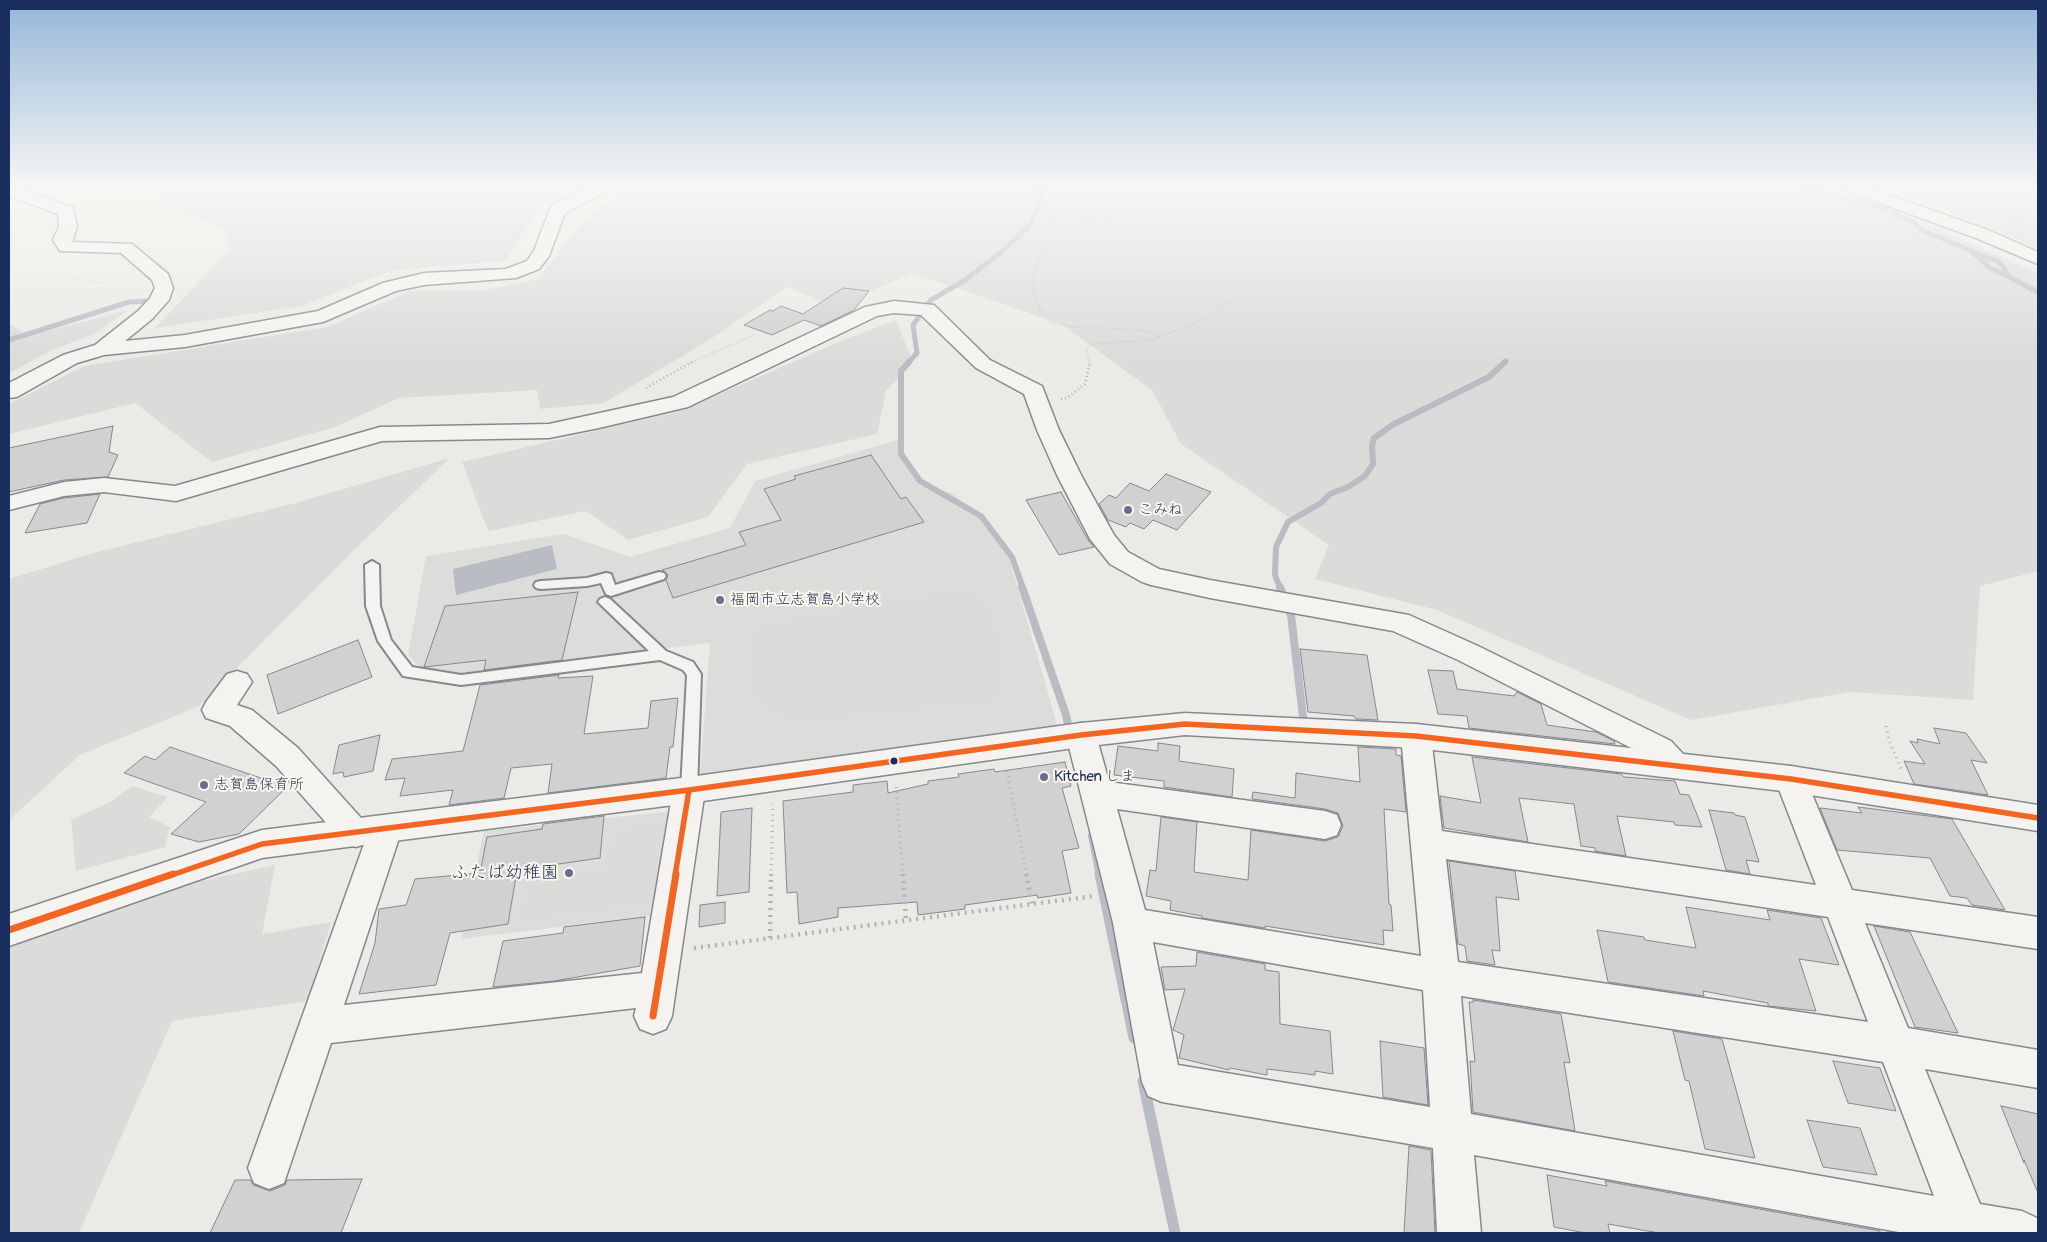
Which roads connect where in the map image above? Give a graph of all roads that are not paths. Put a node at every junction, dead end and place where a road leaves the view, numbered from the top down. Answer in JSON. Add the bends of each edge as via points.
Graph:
{"nodes":[{"id":1,"x":64,"y":244,"type":"edge"},
{"id":2,"x":546,"y":244,"type":"edge"},
{"id":3,"x":2004,"y":244,"type":"edge"},
{"id":4,"x":2038,"y":259,"type":"edge"},
{"id":5,"x":102,"y":349,"type":"junction"},
{"id":6,"x":9,"y":392,"type":"edge"},
{"id":7,"x":9,"y":503,"type":"edge"},
{"id":8,"x":372,"y":565,"type":"dead end"},
{"id":9,"x":659,"y":576,"type":"dead end"},
{"id":10,"x":541,"y":585,"type":"dead end"},
{"id":11,"x":606,"y":602,"type":"dead end"},
{"id":12,"x":661,"y":655,"type":"junction"},
{"id":13,"x":237,"y":682,"type":"dead end"},
{"id":14,"x":1416,"y":736,"type":"junction"},
{"id":15,"x":1068,"y":737,"type":"junction"},
{"id":16,"x":1672,"y":764,"type":"junction"},
{"id":17,"x":1791,"y":779,"type":"junction"},
{"id":18,"x":689,"y":790,"type":"junction"},
{"id":19,"x":1096,"y":793,"type":"junction"},
{"id":20,"x":2038,"y":818,"type":"edge"},
{"id":21,"x":1325,"y":825,"type":"dead end"},
{"id":22,"x":371,"y":831,"type":"junction"},
{"id":23,"x":1429,"y":843,"type":"junction"},
{"id":24,"x":1840,"y":904,"type":"junction"},
{"id":25,"x":1127,"y":908,"type":"junction"},
{"id":26,"x":9,"y":930,"type":"edge"},
{"id":27,"x":2038,"y":933,"type":"edge"},
{"id":28,"x":1441,"y":976,"type":"junction"},
{"id":29,"x":319,"y":1026,"type":"junction"},
{"id":30,"x":1896,"y":1045,"type":"junction"},
{"id":31,"x":2038,"y":1069,"type":"edge"},
{"id":32,"x":1451,"y":1131,"type":"junction"},
{"id":33,"x":269,"y":1168,"type":"dead end"},
{"id":34,"x":1968,"y":1228,"type":"edge"},
{"id":35,"x":1459,"y":1233,"type":"edge"},
{"id":36,"x":2022,"y":1233,"type":"edge"}],
"edges":[{"from":1,"to":5,"type":"street","via":[[66,247],[126,248],[162,278],[164,288],[159,300]]},
{"from":2,"to":5,"type":"street","via":[[533,266],[509,274],[424,279],[390,287],[323,316],[185,341]]},
{"from":3,"to":4,"type":"street"},
{"from":5,"to":6,"type":"street","via":[[70,359]]},
{"from":7,"to":16,"type":"street","via":[[64,489],[104,485],[176,494],[380,434],[549,431],[680,402],[872,311],[894,307],[927,309],[983,364],[1034,392],[1069,475],[1103,539],[1127,563],[1159,578],[1399,622],[1660,749]]},
{"from":8,"to":12,"type":"lane","via":[[373,606],[385,641],[408,672],[461,680]]},
{"from":9,"to":10,"type":"lane","via":[[611,591],[606,577],[587,582]]},
{"from":11,"to":12,"type":"lane"},
{"from":12,"to":18,"type":"lane","via":[[688,666],[694,674]]},
{"from":13,"to":22,"type":"street","via":[[217,710],[241,718]]},
{"from":14,"to":15,"type":"street","via":[[1186,724]]},
{"from":14,"to":16,"type":"street"},
{"from":14,"to":23,"type":"street"},
{"from":15,"to":18,"type":"street"},
{"from":15,"to":19,"type":"street"},
{"from":16,"to":17,"type":"street"},
{"from":17,"to":20,"type":"street"},
{"from":17,"to":24,"type":"street"},
{"from":18,"to":22,"type":"street"},
{"from":18,"to":29,"type":"street","via":[[656,1002]]},
{"from":19,"to":21,"type":"street"},
{"from":19,"to":25,"type":"street"},
{"from":22,"to":26,"type":"street","via":[[262,844]]},
{"from":22,"to":29,"type":"street"},
{"from":23,"to":24,"type":"street"},
{"from":23,"to":28,"type":"street"},
{"from":24,"to":27,"type":"street"},
{"from":24,"to":30,"type":"street"},
{"from":25,"to":28,"type":"street"},
{"from":25,"to":32,"type":"street","via":[[1162,1082]]},
{"from":28,"to":30,"type":"street"},
{"from":28,"to":32,"type":"street"},
{"from":29,"to":33,"type":"street"},
{"from":30,"to":31,"type":"street"},
{"from":30,"to":34,"type":"street"},
{"from":32,"to":34,"type":"street"},
{"from":32,"to":35,"type":"street"},
{"from":34,"to":36,"type":"street"}]}
